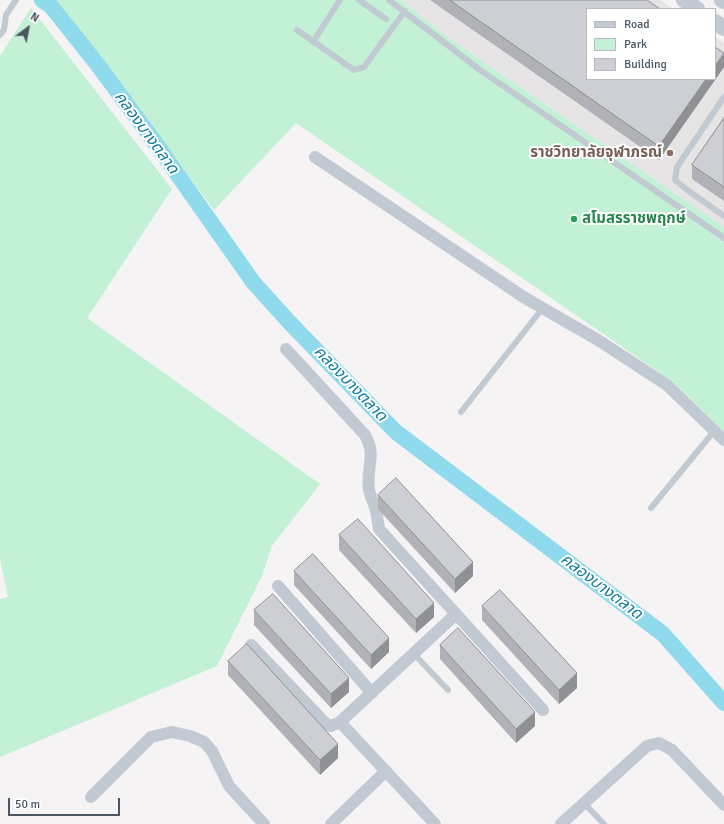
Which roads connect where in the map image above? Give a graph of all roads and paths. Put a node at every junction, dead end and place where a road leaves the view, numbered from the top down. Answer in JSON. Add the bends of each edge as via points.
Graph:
{"nodes":[{"id":1,"x":16,"y":0,"type":"edge"},
{"id":2,"x":340,"y":0,"type":"edge"},
{"id":3,"x":359,"y":0,"type":"edge"},
{"id":4,"x":388,"y":0,"type":"edge"},
{"id":5,"x":684,"y":0,"type":"edge"},
{"id":6,"x":696,"y":8,"type":"edge"},
{"id":7,"x":405,"y":11,"type":"junction"},
{"id":8,"x":3,"y":16,"type":"edge"},
{"id":9,"x":386,"y":19,"type":"dead end"},
{"id":10,"x":297,"y":30,"type":"dead end"},
{"id":11,"x":0,"y":35,"type":"edge"},
{"id":12,"x":313,"y":42,"type":"junction"},
{"id":13,"x":724,"y":97,"type":"edge"},
{"id":14,"x":315,"y":157,"type":"dead end"},
{"id":15,"x":724,"y":216,"type":"edge"},
{"id":16,"x":724,"y":238,"type":"edge"},
{"id":17,"x":542,"y":308,"type":"junction"},
{"id":18,"x":286,"y":349,"type":"dead end"},
{"id":19,"x":460,"y":412,"type":"dead end"},
{"id":20,"x":714,"y":430,"type":"junction"},
{"id":21,"x":724,"y":440,"type":"edge"},
{"id":22,"x":651,"y":508,"type":"dead end"},
{"id":23,"x":278,"y":586,"type":"dead end"},
{"id":24,"x":456,"y":614,"type":"junction"},
{"id":25,"x":251,"y":645,"type":"dead end"},
{"id":26,"x":414,"y":654,"type":"junction"},
{"id":27,"x":448,"y":690,"type":"dead end"},
{"id":28,"x":372,"y":693,"type":"junction"},
{"id":29,"x":543,"y":710,"type":"dead end"},
{"id":30,"x":340,"y":722,"type":"junction"},
{"id":31,"x":386,"y":771,"type":"junction"},
{"id":32,"x":91,"y":797,"type":"dead end"},
{"id":33,"x":584,"y":803,"type":"junction"},
{"id":34,"x":724,"y":805,"type":"edge"},
{"id":35,"x":264,"y":824,"type":"edge"},
{"id":36,"x":331,"y":824,"type":"edge"},
{"id":37,"x":435,"y":824,"type":"edge"},
{"id":38,"x":561,"y":824,"type":"edge"},
{"id":39,"x":604,"y":824,"type":"edge"}],
"edges":[{"from":1,"to":8,"type":"lane"},
{"from":2,"to":12,"type":"lane"},
{"from":3,"to":9,"type":"lane"},
{"from":4,"to":7,"type":"lane"},
{"from":5,"to":6,"type":"street"},
{"from":7,"to":12,"type":"lane","via":[[364,67],[354,70]]},
{"from":7,"to":16,"type":"lane","via":[[480,70]]},
{"from":8,"to":11,"type":"lane","via":[[4,30]]},
{"from":10,"to":12,"type":"lane"},
{"from":13,"to":15,"type":"lane","via":[[677,167],[675,180]]},
{"from":14,"to":17,"type":"street"},
{"from":17,"to":19,"type":"lane"},
{"from":17,"to":20,"type":"street","via":[[598,340],[667,385]]},
{"from":18,"to":24,"type":"street","via":[[364,435],[372,454],[368,474],[369,491],[376,508],[379,529]]},
{"from":20,"to":21,"type":"street"},
{"from":20,"to":22,"type":"lane"},
{"from":23,"to":28,"type":"street"},
{"from":24,"to":26,"type":"street"},
{"from":24,"to":29,"type":"street"},
{"from":25,"to":30,"type":"street","via":[[326,724],[332,726]]},
{"from":26,"to":27,"type":"lane"},
{"from":26,"to":28,"type":"street"},
{"from":28,"to":30,"type":"street"},
{"from":30,"to":31,"type":"street"},
{"from":31,"to":36,"type":"street"},
{"from":31,"to":37,"type":"street"},
{"from":32,"to":35,"type":"street","via":[[152,737],[172,732],[204,742],[212,751],[229,786]]},
{"from":33,"to":34,"type":"street","via":[[647,746],[659,743],[672,750]]},
{"from":33,"to":38,"type":"street"},
{"from":33,"to":39,"type":"lane"}]}
